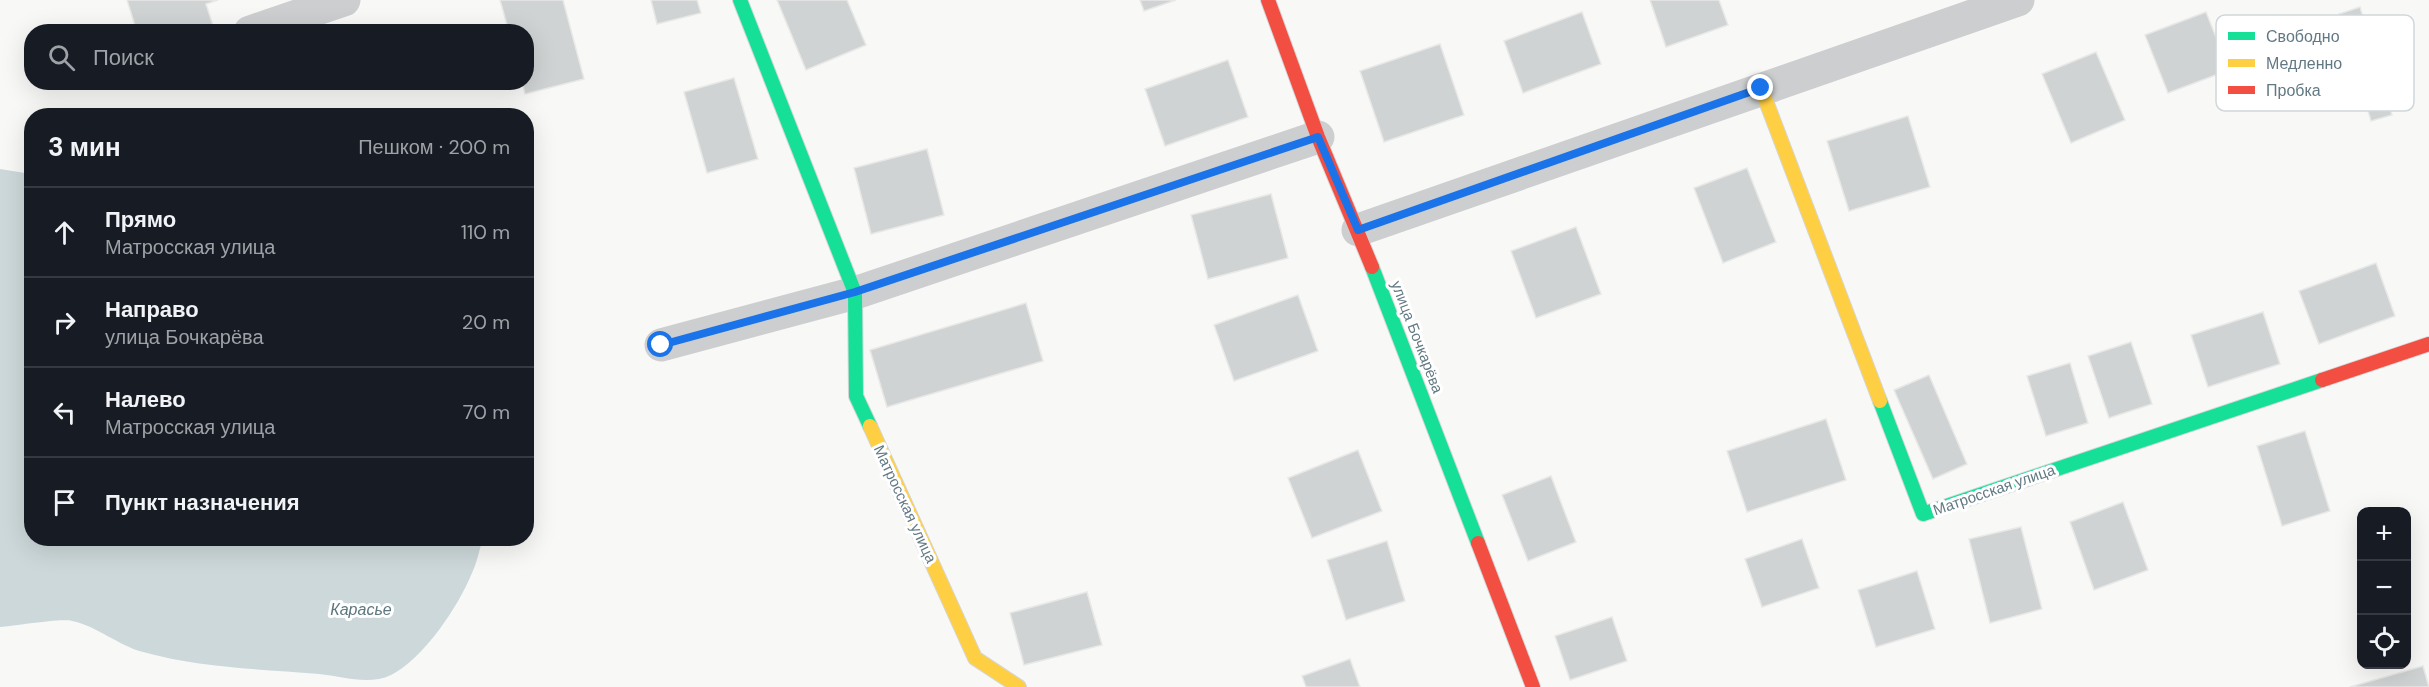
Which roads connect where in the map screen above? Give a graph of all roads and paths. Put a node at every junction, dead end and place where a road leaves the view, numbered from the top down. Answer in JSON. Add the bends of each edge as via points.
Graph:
{"nodes":[{"id":1,"x":344,"y":0,"type":"edge"},
{"id":2,"x":740,"y":0,"type":"edge"},
{"id":3,"x":1268,"y":0,"type":"edge"},
{"id":4,"x":2018,"y":0,"type":"edge"},
{"id":5,"x":274,"y":24,"type":"edge"},
{"id":6,"x":1761,"y":88,"type":"junction"},
{"id":7,"x":1318,"y":137,"type":"junction"},
{"id":8,"x":1358,"y":230,"type":"junction"},
{"id":9,"x":855,"y":292,"type":"junction"},
{"id":10,"x":2429,"y":344,"type":"edge"},
{"id":11,"x":661,"y":345,"type":"dead end"},
{"id":12,"x":1019,"y":687,"type":"edge"},
{"id":13,"x":1533,"y":687,"type":"edge"}],
"edges":[{"from":1,"to":5,"type":"street"},
{"from":2,"to":9,"type":"street","name":"Матросская улица"},
{"from":3,"to":7,"type":"street","name":"улица Бочкарёва"},
{"from":4,"to":6,"type":"street"},
{"from":6,"to":8,"type":"street"},
{"from":6,"to":10,"type":"street","name":"Матросская улица","via":[[1923,514]]},
{"from":7,"to":8,"type":"street","name":"улица Бочкарёва"},
{"from":7,"to":9,"type":"street"},
{"from":8,"to":13,"type":"street","name":"улица Бочкарёва"},
{"from":9,"to":11,"type":"street"},
{"from":9,"to":12,"type":"street","name":"Матросская улица","via":[[856,396],[975,658]]}]}
